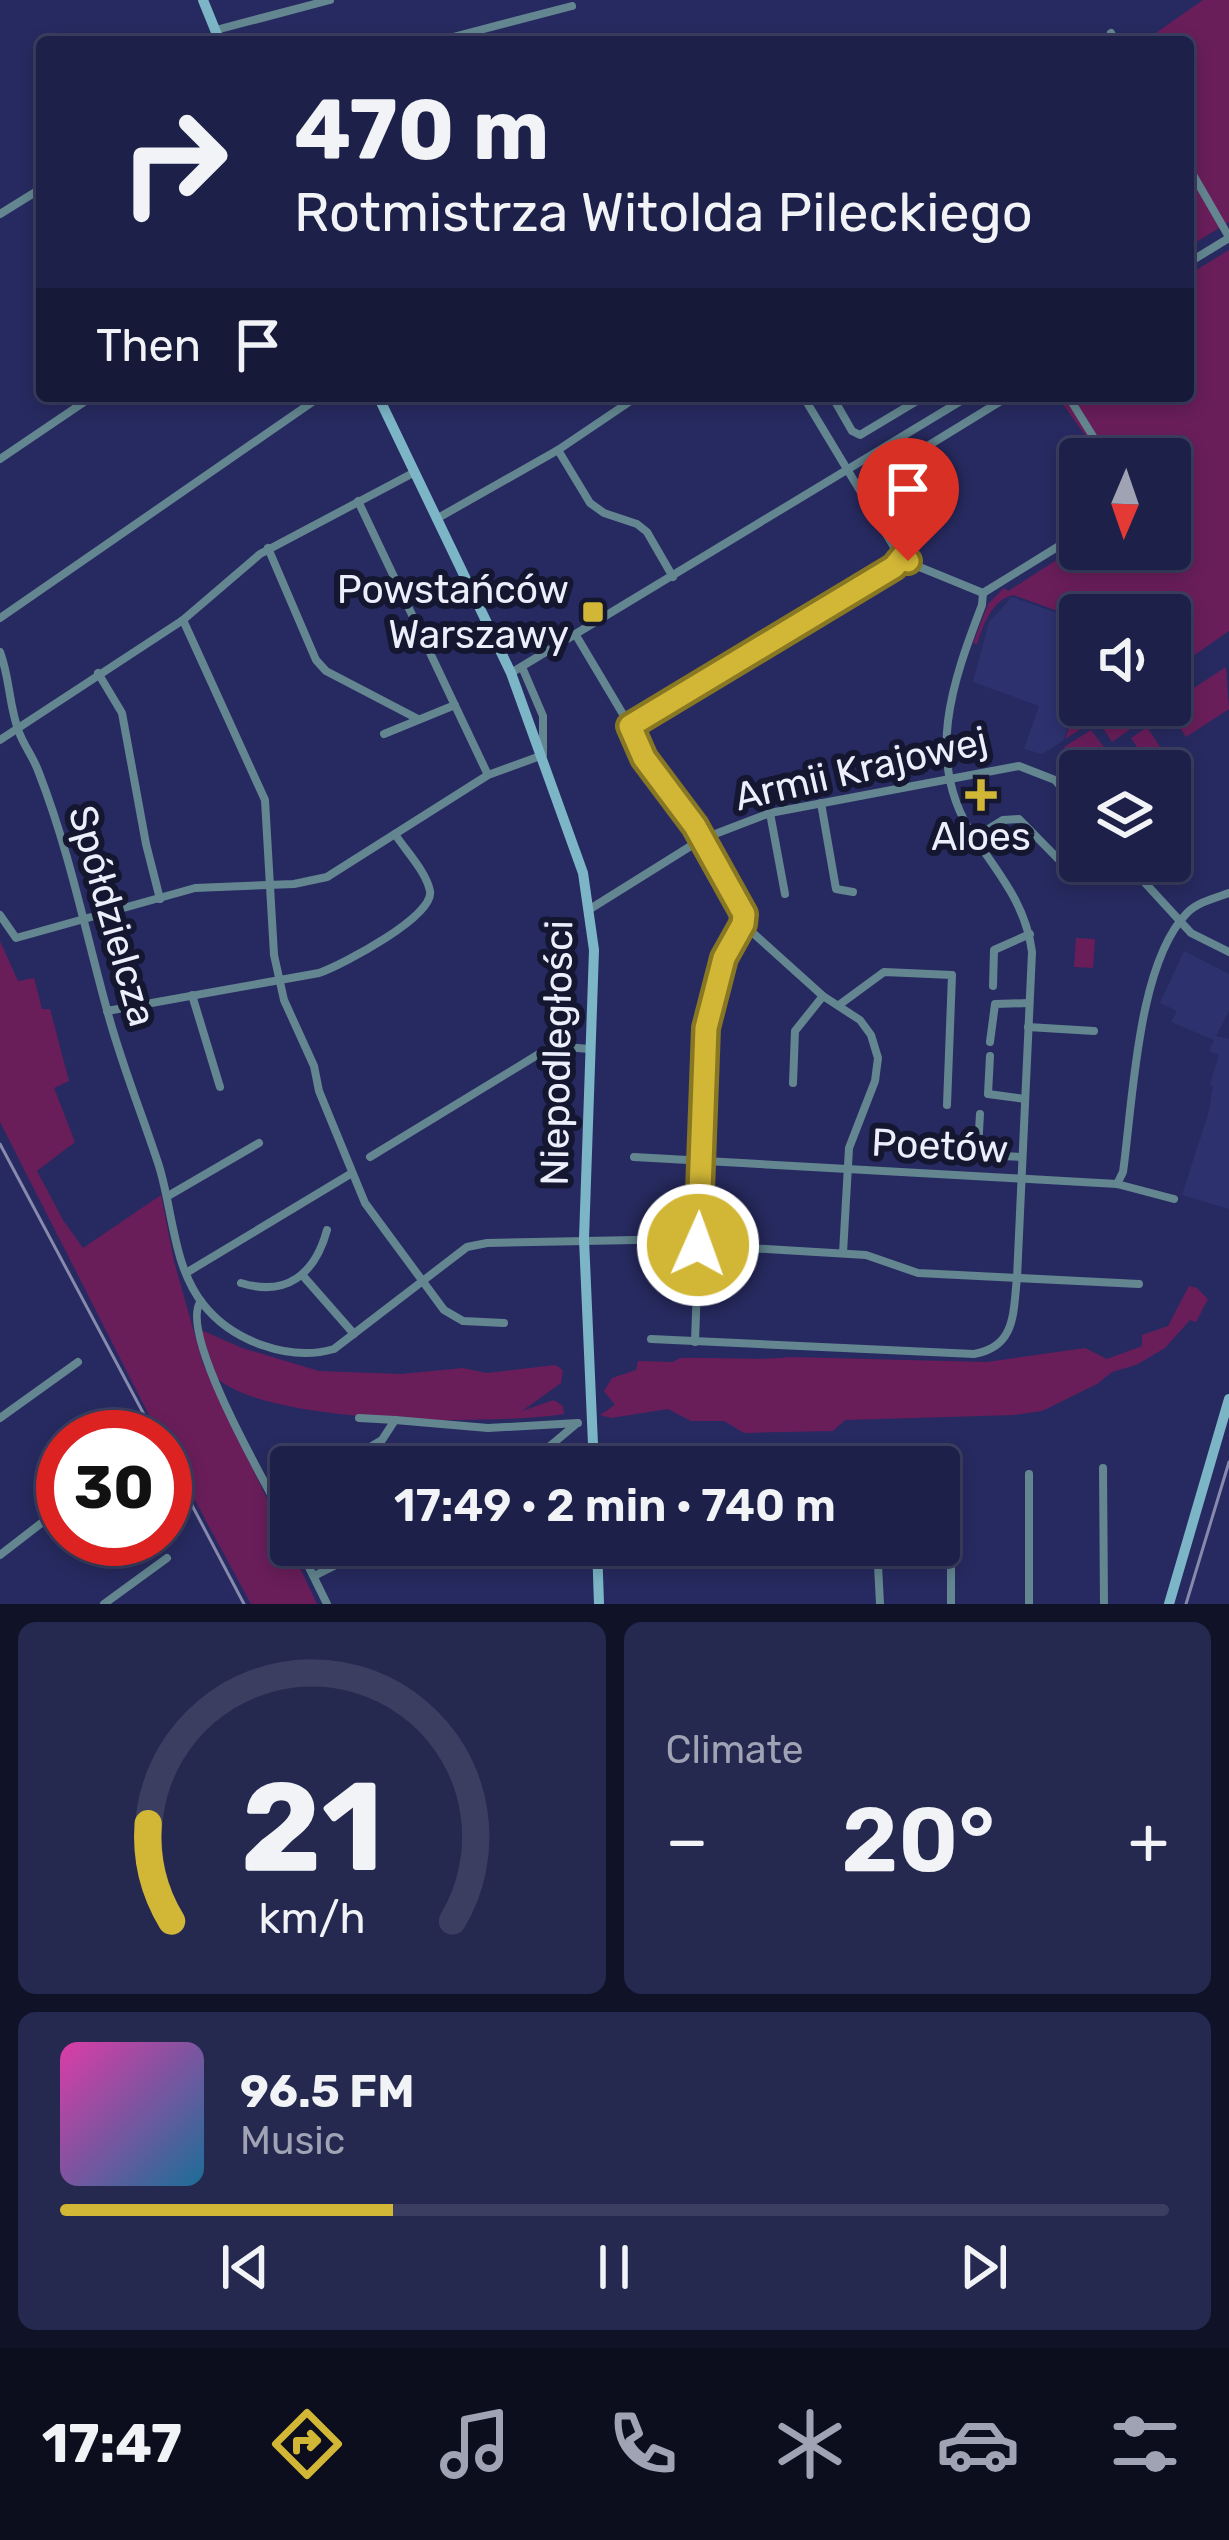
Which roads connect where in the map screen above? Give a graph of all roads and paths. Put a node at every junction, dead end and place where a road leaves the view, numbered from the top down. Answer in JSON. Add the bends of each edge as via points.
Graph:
{"nodes":[{"id":1,"x":203,"y":0,"type":"edge"},
{"id":2,"x":330,"y":0,"type":"edge"},
{"id":3,"x":572,"y":6,"type":"dead end"},
{"id":4,"x":217,"y":36,"type":"edge"},
{"id":5,"x":457,"y":36,"type":"edge"},
{"id":6,"x":1194,"y":176,"type":"edge"},
{"id":7,"x":36,"y":192,"type":"edge"},
{"id":8,"x":0,"y":214,"type":"edge"},
{"id":9,"x":1229,"y":237,"type":"edge"},
{"id":10,"x":1194,"y":259,"type":"edge"},
{"id":11,"x":84,"y":402,"type":"edge"},
{"id":12,"x":312,"y":402,"type":"edge"},
{"id":13,"x":381,"y":402,"type":"edge"},
{"id":14,"x":629,"y":402,"type":"edge"},
{"id":15,"x":807,"y":402,"type":"edge"},
{"id":16,"x":835,"y":402,"type":"edge"},
{"id":17,"x":916,"y":402,"type":"edge"},
{"id":18,"x":959,"y":402,"type":"edge"},
{"id":19,"x":999,"y":402,"type":"edge"},
{"id":20,"x":1072,"y":402,"type":"edge"},
{"id":21,"x":1094,"y":438,"type":"edge"},
{"id":22,"x":558,"y":450,"type":"junction"},
{"id":23,"x":0,"y":459,"type":"edge"},
{"id":24,"x":848,"y":470,"type":"junction"},
{"id":25,"x":415,"y":472,"type":"junction"},
{"id":26,"x":358,"y":501,"type":"junction"},
{"id":27,"x":870,"y":508,"type":"junction"},
{"id":28,"x":438,"y":518,"type":"junction"},
{"id":29,"x":1059,"y":545,"type":"edge"},
{"id":30,"x":268,"y":548,"type":"junction"},
{"id":31,"x":902,"y":557,"type":"junction"},
{"id":32,"x":673,"y":577,"type":"junction"},
{"id":33,"x":983,"y":593,"type":"junction"},
{"id":34,"x":0,"y":618,"type":"edge"},
{"id":35,"x":183,"y":620,"type":"junction"},
{"id":36,"x":577,"y":637,"type":"junction"},
{"id":37,"x":0,"y":652,"type":"edge"},
{"id":38,"x":517,"y":670,"type":"junction"},
{"id":39,"x":98,"y":674,"type":"junction"},
{"id":40,"x":455,"y":705,"type":"junction"},
{"id":41,"x":418,"y":719,"type":"junction"},
{"id":42,"x":630,"y":726,"type":"junction"},
{"id":43,"x":17,"y":729,"type":"junction"},
{"id":44,"x":383,"y":734,"type":"dead end"},
{"id":45,"x":0,"y":740,"type":"edge"},
{"id":46,"x":543,"y":754,"type":"junction"},
{"id":47,"x":488,"y":776,"type":"junction"},
{"id":48,"x":951,"y":777,"type":"junction"},
{"id":49,"x":1059,"y":784,"type":"edge"},
{"id":50,"x":821,"y":803,"type":"junction"},
{"id":51,"x":770,"y":813,"type":"junction"},
{"id":52,"x":395,"y":834,"type":"junction"},
{"id":53,"x":702,"y":838,"type":"junction"},
{"id":54,"x":974,"y":838,"type":"junction"},
{"id":55,"x":1059,"y":860,"type":"edge"},
{"id":56,"x":1144,"y":882,"type":"edge"},
{"id":57,"x":270,"y":885,"type":"junction"},
{"id":58,"x":853,"y":892,"type":"dead end"},
{"id":59,"x":1229,"y":893,"type":"edge"},
{"id":60,"x":785,"y":895,"type":"dead end"},
{"id":61,"x":160,"y":899,"type":"junction"},
{"id":62,"x":590,"y":909,"type":"junction"},
{"id":63,"x":0,"y":915,"type":"edge"},
{"id":64,"x":85,"y":920,"type":"junction"},
{"id":65,"x":1180,"y":923,"type":"junction"},
{"id":66,"x":743,"y":924,"type":"junction"},
{"id":67,"x":1030,"y":934,"type":"junction"},
{"id":68,"x":1229,"y":952,"type":"edge"},
{"id":69,"x":278,"y":979,"type":"junction"},
{"id":70,"x":993,"y":986,"type":"dead end"},
{"id":71,"x":192,"y":995,"type":"junction"},
{"id":72,"x":823,"y":996,"type":"junction"},
{"id":73,"x":1029,"y":1003,"type":"junction"},
{"id":74,"x":839,"y":1004,"type":"junction"},
{"id":75,"x":107,"y":1011,"type":"junction"},
{"id":76,"x":1028,"y":1027,"type":"junction"},
{"id":77,"x":1094,"y":1030,"type":"dead end"},
{"id":78,"x":990,"y":1042,"type":"dead end"},
{"id":79,"x":592,"y":1049,"type":"junction"},
{"id":80,"x":990,"y":1056,"type":"dead end"},
{"id":81,"x":793,"y":1083,"type":"dead end"},
{"id":82,"x":220,"y":1087,"type":"dead end"},
{"id":83,"x":1025,"y":1099,"type":"junction"},
{"id":84,"x":947,"y":1106,"type":"dead end"},
{"id":85,"x":980,"y":1114,"type":"dead end"},
{"id":86,"x":259,"y":1143,"type":"dead end"},
{"id":87,"x":634,"y":1156,"type":"dead end"},
{"id":88,"x":370,"y":1157,"type":"dead end"},
{"id":89,"x":1022,"y":1157,"type":"junction"},
{"id":90,"x":701,"y":1160,"type":"junction"},
{"id":91,"x":847,"y":1171,"type":"junction"},
{"id":92,"x":352,"y":1173,"type":"junction"},
{"id":93,"x":1021,"y":1180,"type":"junction"},
{"id":94,"x":1118,"y":1184,"type":"junction"},
{"id":95,"x":168,"y":1196,"type":"junction"},
{"id":96,"x":1174,"y":1198,"type":"dead end"},
{"id":97,"x":327,"y":1230,"type":"dead end"},
{"id":98,"x":584,"y":1239,"type":"junction"},
{"id":99,"x":698,"y":1245,"type":"junction"},
{"id":100,"x":843,"y":1253,"type":"junction"},
{"id":101,"x":186,"y":1274,"type":"junction"},
{"id":102,"x":304,"y":1277,"type":"junction"},
{"id":103,"x":1017,"y":1278,"type":"junction"},
{"id":104,"x":423,"y":1281,"type":"junction"},
{"id":105,"x":241,"y":1283,"type":"dead end"},
{"id":106,"x":1139,"y":1283,"type":"dead end"},
{"id":107,"x":201,"y":1301,"type":"junction"},
{"id":108,"x":504,"y":1323,"type":"dead end"},
{"id":109,"x":355,"y":1334,"type":"junction"},
{"id":110,"x":651,"y":1339,"type":"dead end"},
{"id":111,"x":695,"y":1342,"type":"junction"},
{"id":112,"x":78,"y":1362,"type":"dead end"},
{"id":113,"x":1229,"y":1399,"type":"edge"},
{"id":114,"x":592,"y":1415,"type":"junction"},
{"id":115,"x":0,"y":1418,"type":"edge"},
{"id":116,"x":358,"y":1418,"type":"dead end"},
{"id":117,"x":395,"y":1420,"type":"junction"},
{"id":118,"x":578,"y":1423,"type":"junction"},
{"id":119,"x":373,"y":1446,"type":"edge"},
{"id":120,"x":550,"y":1446,"type":"edge"},
{"id":121,"x":594,"y":1446,"type":"edge"},
{"id":122,"x":1103,"y":1468,"type":"dead end"},
{"id":123,"x":1029,"y":1474,"type":"dead end"},
{"id":124,"x":270,"y":1493,"type":"edge"},
{"id":125,"x":36,"y":1527,"type":"edge"},
{"id":126,"x":0,"y":1555,"type":"edge"},
{"id":127,"x":156,"y":1566,"type":"edge"},
{"id":128,"x":309,"y":1566,"type":"edge"},
{"id":129,"x":334,"y":1566,"type":"edge"},
{"id":130,"x":598,"y":1566,"type":"edge"},
{"id":131,"x":879,"y":1566,"type":"edge"},
{"id":132,"x":951,"y":1566,"type":"edge"},
{"id":133,"x":314,"y":1576,"type":"junction"},
{"id":134,"x":104,"y":1604,"type":"edge"},
{"id":135,"x":327,"y":1604,"type":"edge"},
{"id":136,"x":599,"y":1604,"type":"edge"},
{"id":137,"x":880,"y":1604,"type":"edge"},
{"id":138,"x":951,"y":1604,"type":"edge"},
{"id":139,"x":1029,"y":1604,"type":"edge"},
{"id":140,"x":1104,"y":1604,"type":"edge"},
{"id":141,"x":1169,"y":1604,"type":"edge"}],
"edges":[{"from":1,"to":4,"type":"street"},
{"from":2,"to":4,"type":"street"},
{"from":3,"to":5,"type":"street"},
{"from":6,"to":9,"type":"street"},
{"from":7,"to":8,"type":"street"},
{"from":9,"to":10,"type":"street"},
{"from":11,"to":23,"type":"street"},
{"from":12,"to":34,"type":"street"},
{"from":13,"to":25,"type":"street","name":"Niepodległości"},
{"from":14,"to":22,"type":"street"},
{"from":15,"to":24,"type":"street"},
{"from":16,"to":17,"type":"street","via":[[860,435]]},
{"from":18,"to":24,"type":"street"},
{"from":19,"to":27,"type":"street","via":[[887,471],[890,496]]},
{"from":20,"to":21,"type":"street"},
{"from":22,"to":28,"type":"street"},
{"from":22,"to":32,"type":"street","via":[[590,503],[646,532]]},
{"from":24,"to":27,"type":"street"},
{"from":24,"to":32,"type":"street"},
{"from":25,"to":26,"type":"street"},
{"from":25,"to":28,"type":"street","name":"Niepodległości"},
{"from":26,"to":30,"type":"street"},
{"from":26,"to":40,"type":"street"},
{"from":27,"to":31,"type":"street"},
{"from":28,"to":38,"type":"street","name":"Niepodległości"},
{"from":29,"to":33,"type":"street"},
{"from":30,"to":35,"type":"street"},
{"from":30,"to":41,"type":"street","via":[[316,660]]},
{"from":31,"to":33,"type":"street"},
{"from":31,"to":42,"type":"street"},
{"from":32,"to":36,"type":"street"},
{"from":33,"to":48,"type":"street","via":[[947,708]]},
{"from":35,"to":39,"type":"street"},
{"from":35,"to":57,"type":"street","via":[[265,800]]},
{"from":36,"to":38,"type":"street"},
{"from":36,"to":42,"type":"street"},
{"from":37,"to":43,"type":"street","name":"Spółdzielcza"},
{"from":38,"to":46,"type":"street","name":"Niepodległości"},
{"from":39,"to":43,"type":"street"},
{"from":39,"to":61,"type":"street","via":[[122,713]]},
{"from":40,"to":41,"type":"street"},
{"from":40,"to":47,"type":"street"},
{"from":41,"to":44,"type":"street"},
{"from":42,"to":53,"type":"street"},
{"from":43,"to":45,"type":"street"},
{"from":43,"to":64,"type":"street","name":"Spółdzielcza","via":[[57,823]]},
{"from":46,"to":47,"type":"street"},
{"from":46,"to":62,"type":"street","name":"Niepodległości"},
{"from":47,"to":52,"type":"street"},
{"from":48,"to":49,"type":"street","name":"Armii Krajowej","via":[[1026,767]]},
{"from":48,"to":50,"type":"street","name":"Armii Krajowej"},
{"from":48,"to":54,"type":"street"},
{"from":50,"to":51,"type":"street","name":"Armii Krajowej"},
{"from":50,"to":58,"type":"street","via":[[836,889]]},
{"from":51,"to":53,"type":"street","name":"Armii Krajowej"},
{"from":51,"to":60,"type":"street"},
{"from":52,"to":57,"type":"street","via":[[327,877]]},
{"from":52,"to":69,"type":"street","via":[[426,881],[430,903],[340,966]]},
{"from":53,"to":62,"type":"street","name":"Armii Krajowej"},
{"from":53,"to":66,"type":"street","via":[[741,903]]},
{"from":54,"to":55,"type":"street","via":[[1019,819]]},
{"from":54,"to":67,"type":"street"},
{"from":56,"to":65,"type":"street"},
{"from":57,"to":61,"type":"street","via":[[195,888]]},
{"from":57,"to":69,"type":"street"},
{"from":59,"to":65,"type":"street"},
{"from":61,"to":64,"type":"street"},
{"from":62,"to":79,"type":"street","name":"Niepodległości"},
{"from":63,"to":64,"type":"street","via":[[16,938]]},
{"from":64,"to":75,"type":"street","name":"Spółdzielcza"},
{"from":65,"to":68,"type":"street"},
{"from":65,"to":94,"type":"street","via":[[1152,977]]},
{"from":66,"to":72,"type":"street"},
{"from":66,"to":90,"type":"street","via":[[724,958],[706,1028]]},
{"from":67,"to":70,"type":"street","via":[[994,950]]},
{"from":67,"to":73,"type":"street"},
{"from":69,"to":71,"type":"street"},
{"from":69,"to":92,"type":"street"},
{"from":71,"to":75,"type":"street"},
{"from":71,"to":82,"type":"street"},
{"from":72,"to":74,"type":"street"},
{"from":72,"to":81,"type":"street","via":[[795,1031]]},
{"from":73,"to":76,"type":"street"},
{"from":73,"to":78,"type":"street","via":[[995,1004]]},
{"from":74,"to":84,"type":"street","via":[[884,972],[952,975]]},
{"from":74,"to":91,"type":"street","via":[[871,1035],[878,1058]]},
{"from":75,"to":95,"type":"street","name":"Spółdzielcza"},
{"from":76,"to":77,"type":"street"},
{"from":76,"to":83,"type":"street"},
{"from":79,"to":88,"type":"street","via":[[552,1046]]},
{"from":79,"to":98,"type":"street","name":"Niepodległości"},
{"from":80,"to":83,"type":"street","via":[[988,1094]]},
{"from":83,"to":89,"type":"street"},
{"from":85,"to":89,"type":"street","via":[[983,1155]]},
{"from":86,"to":95,"type":"street"},
{"from":87,"to":90,"type":"street","name":"Poetów"},
{"from":89,"to":93,"type":"street"},
{"from":90,"to":91,"type":"street","name":"Poetów"},
{"from":90,"to":99,"type":"street"},
{"from":91,"to":93,"type":"street","name":"Poetów"},
{"from":91,"to":100,"type":"street"},
{"from":92,"to":101,"type":"street"},
{"from":92,"to":104,"type":"street"},
{"from":93,"to":94,"type":"street","name":"Poetów"},
{"from":93,"to":103,"type":"street"},
{"from":94,"to":96,"type":"street","name":"Poetów"},
{"from":95,"to":101,"type":"street","name":"Spółdzielcza"},
{"from":97,"to":102,"type":"street"},
{"from":98,"to":99,"type":"street","via":[[686,1238]]},
{"from":98,"to":104,"type":"street","via":[[467,1247]]},
{"from":98,"to":114,"type":"street","name":"Niepodległości"},
{"from":99,"to":100,"type":"street"},
{"from":99,"to":111,"type":"street"},
{"from":100,"to":103,"type":"street","via":[[918,1273]]},
{"from":101,"to":107,"type":"street","name":"Spółdzielcza"},
{"from":102,"to":105,"type":"street","via":[[267,1288]]},
{"from":102,"to":109,"type":"street"},
{"from":103,"to":106,"type":"street"},
{"from":103,"to":111,"type":"street","via":[[1011,1331],[980,1354]]},
{"from":104,"to":108,"type":"street","via":[[463,1321]]},
{"from":104,"to":109,"type":"street"},
{"from":107,"to":109,"type":"street","via":[[237,1333],[283,1352],[324,1352]]},
{"from":107,"to":124,"type":"street","via":[[195,1323],[211,1370]]},
{"from":110,"to":111,"type":"street"},
{"from":112,"to":115,"type":"street"},
{"from":113,"to":141,"type":"street"},
{"from":114,"to":118,"type":"street"},
{"from":114,"to":121,"type":"street","name":"Niepodległości"},
{"from":116,"to":117,"type":"street"},
{"from":117,"to":118,"type":"street","via":[[488,1428]]},
{"from":117,"to":119,"type":"street"},
{"from":118,"to":120,"type":"street"},
{"from":122,"to":140,"type":"street"},
{"from":123,"to":139,"type":"street"},
{"from":125,"to":126,"type":"street"},
{"from":127,"to":134,"type":"street"},
{"from":128,"to":133,"type":"street"},
{"from":129,"to":133,"type":"street"},
{"from":130,"to":136,"type":"street"},
{"from":131,"to":137,"type":"street"},
{"from":132,"to":138,"type":"street"},
{"from":133,"to":135,"type":"street"}]}
